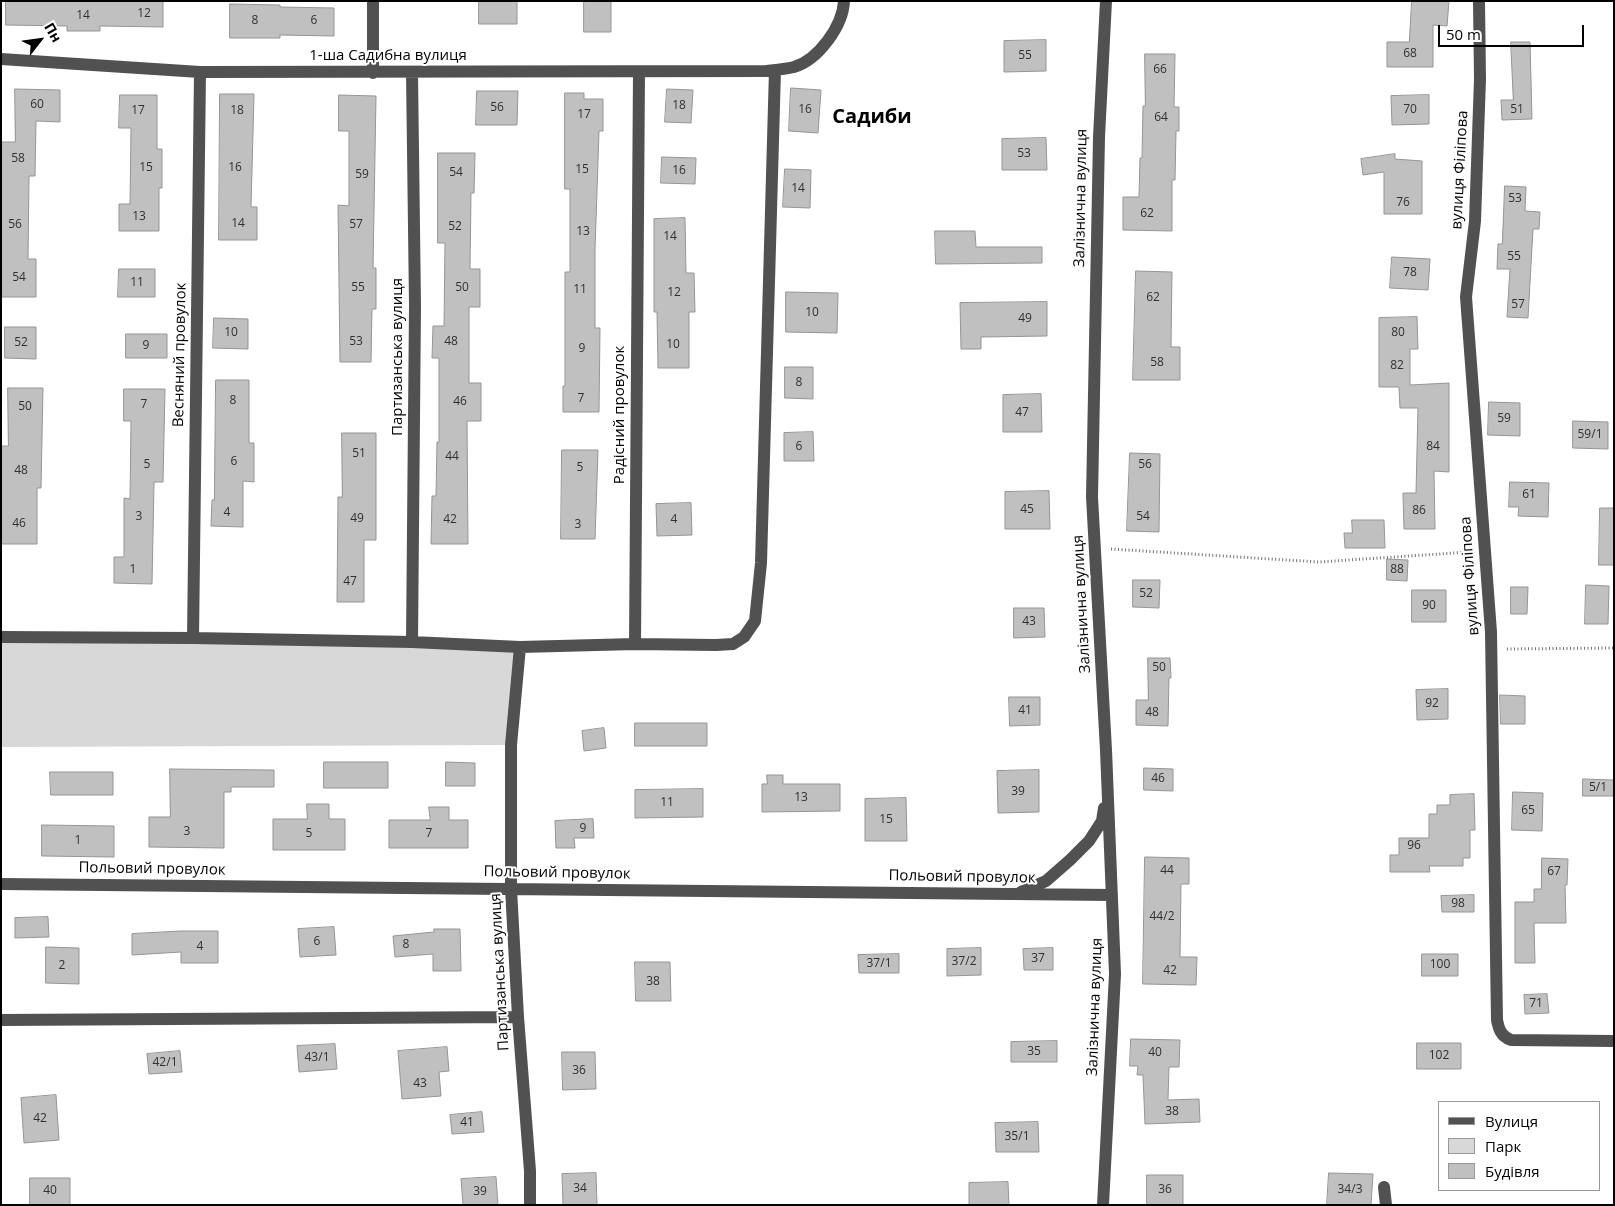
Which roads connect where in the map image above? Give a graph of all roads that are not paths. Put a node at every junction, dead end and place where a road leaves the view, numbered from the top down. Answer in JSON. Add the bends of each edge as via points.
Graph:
{"nodes":[{"id":1,"x":373,"y":1,"type":"edge"},
{"id":2,"x":844,"y":1,"type":"edge"},
{"id":3,"x":1106,"y":1,"type":"edge"},
{"id":4,"x":1480,"y":1,"type":"edge"},
{"id":5,"x":1,"y":59,"type":"edge"},
{"id":6,"x":775,"y":70,"type":"junction"},
{"id":7,"x":200,"y":72,"type":"junction"},
{"id":8,"x":412,"y":72,"type":"junction"},
{"id":9,"x":639,"y":72,"type":"junction"},
{"id":10,"x":374,"y":73,"type":"junction"},
{"id":11,"x":1,"y":637,"type":"edge"},
{"id":12,"x":193,"y":638,"type":"junction"},
{"id":13,"x":412,"y":642,"type":"junction"},
{"id":14,"x":635,"y":644,"type":"junction"},
{"id":15,"x":520,"y":647,"type":"junction"},
{"id":16,"x":1108,"y":790,"type":"junction"},
{"id":17,"x":1,"y":884,"type":"edge"},
{"id":18,"x":511,"y":889,"type":"junction"},
{"id":19,"x":1017,"y":894,"type":"junction"},
{"id":20,"x":1112,"y":895,"type":"junction"},
{"id":21,"x":518,"y":1017,"type":"junction"},
{"id":22,"x":1,"y":1020,"type":"edge"},
{"id":23,"x":1614,"y":1040,"type":"edge"},
{"id":24,"x":1384,"y":1187,"type":"dead end"},
{"id":25,"x":530,"y":1205,"type":"edge"},
{"id":26,"x":1103,"y":1205,"type":"edge"},
{"id":27,"x":1386,"y":1205,"type":"edge"}],
"edges":[{"from":1,"to":10,"type":"street"},
{"from":2,"to":6,"type":"street","name":"1-ша Садибна вулиця","via":[[838,26],[826,43],[795,66]]},
{"from":3,"to":16,"type":"street","name":"Залізнична вулиця","via":[[1099,137],[1092,497]]},
{"from":4,"to":23,"type":"street","name":"вулиця Філіпова","via":[[1475,221],[1466,297],[1491,649],[1499,1030],[1511,1040]]},
{"from":5,"to":7,"type":"street","name":"1-ша Садибна вулиця"},
{"from":6,"to":9,"type":"street","name":"1-ша Садибна вулиця"},
{"from":6,"to":14,"type":"street","via":[[761,563],[755,621],[744,637],[733,644]]},
{"from":7,"to":10,"type":"street","name":"1-ша Садибна вулиця"},
{"from":7,"to":12,"type":"street","name":"Весняний провулок"},
{"from":8,"to":9,"type":"street","name":"1-ша Садибна вулиця"},
{"from":8,"to":10,"type":"street","name":"1-ша Садибна вулиця"},
{"from":8,"to":13,"type":"street","name":"Партизанська вулиця","via":[[415,305]]},
{"from":9,"to":14,"type":"street","name":"Радісний провулок"},
{"from":11,"to":12,"type":"street"},
{"from":12,"to":13,"type":"street"},
{"from":13,"to":15,"type":"street"},
{"from":14,"to":15,"type":"street"},
{"from":15,"to":18,"type":"street","name":"Партизанська вулиця","via":[[511,745]]},
{"from":16,"to":19,"type":"street","via":[[1102,821],[1089,841],[1046,881]]},
{"from":16,"to":20,"type":"street","name":"Залізнична вулиця"},
{"from":17,"to":18,"type":"street","name":"Польовий провулок"},
{"from":18,"to":19,"type":"street","name":"Польовий провулок"},
{"from":18,"to":21,"type":"street","name":"Партизанська вулиця"},
{"from":19,"to":20,"type":"street","name":"Польовий провулок"},
{"from":20,"to":26,"type":"street","name":"Залізнична вулиця","via":[[1115,974]]},
{"from":21,"to":22,"type":"street"},
{"from":21,"to":25,"type":"street","name":"Партизанська вулиця"},
{"from":24,"to":27,"type":"street"}]}
